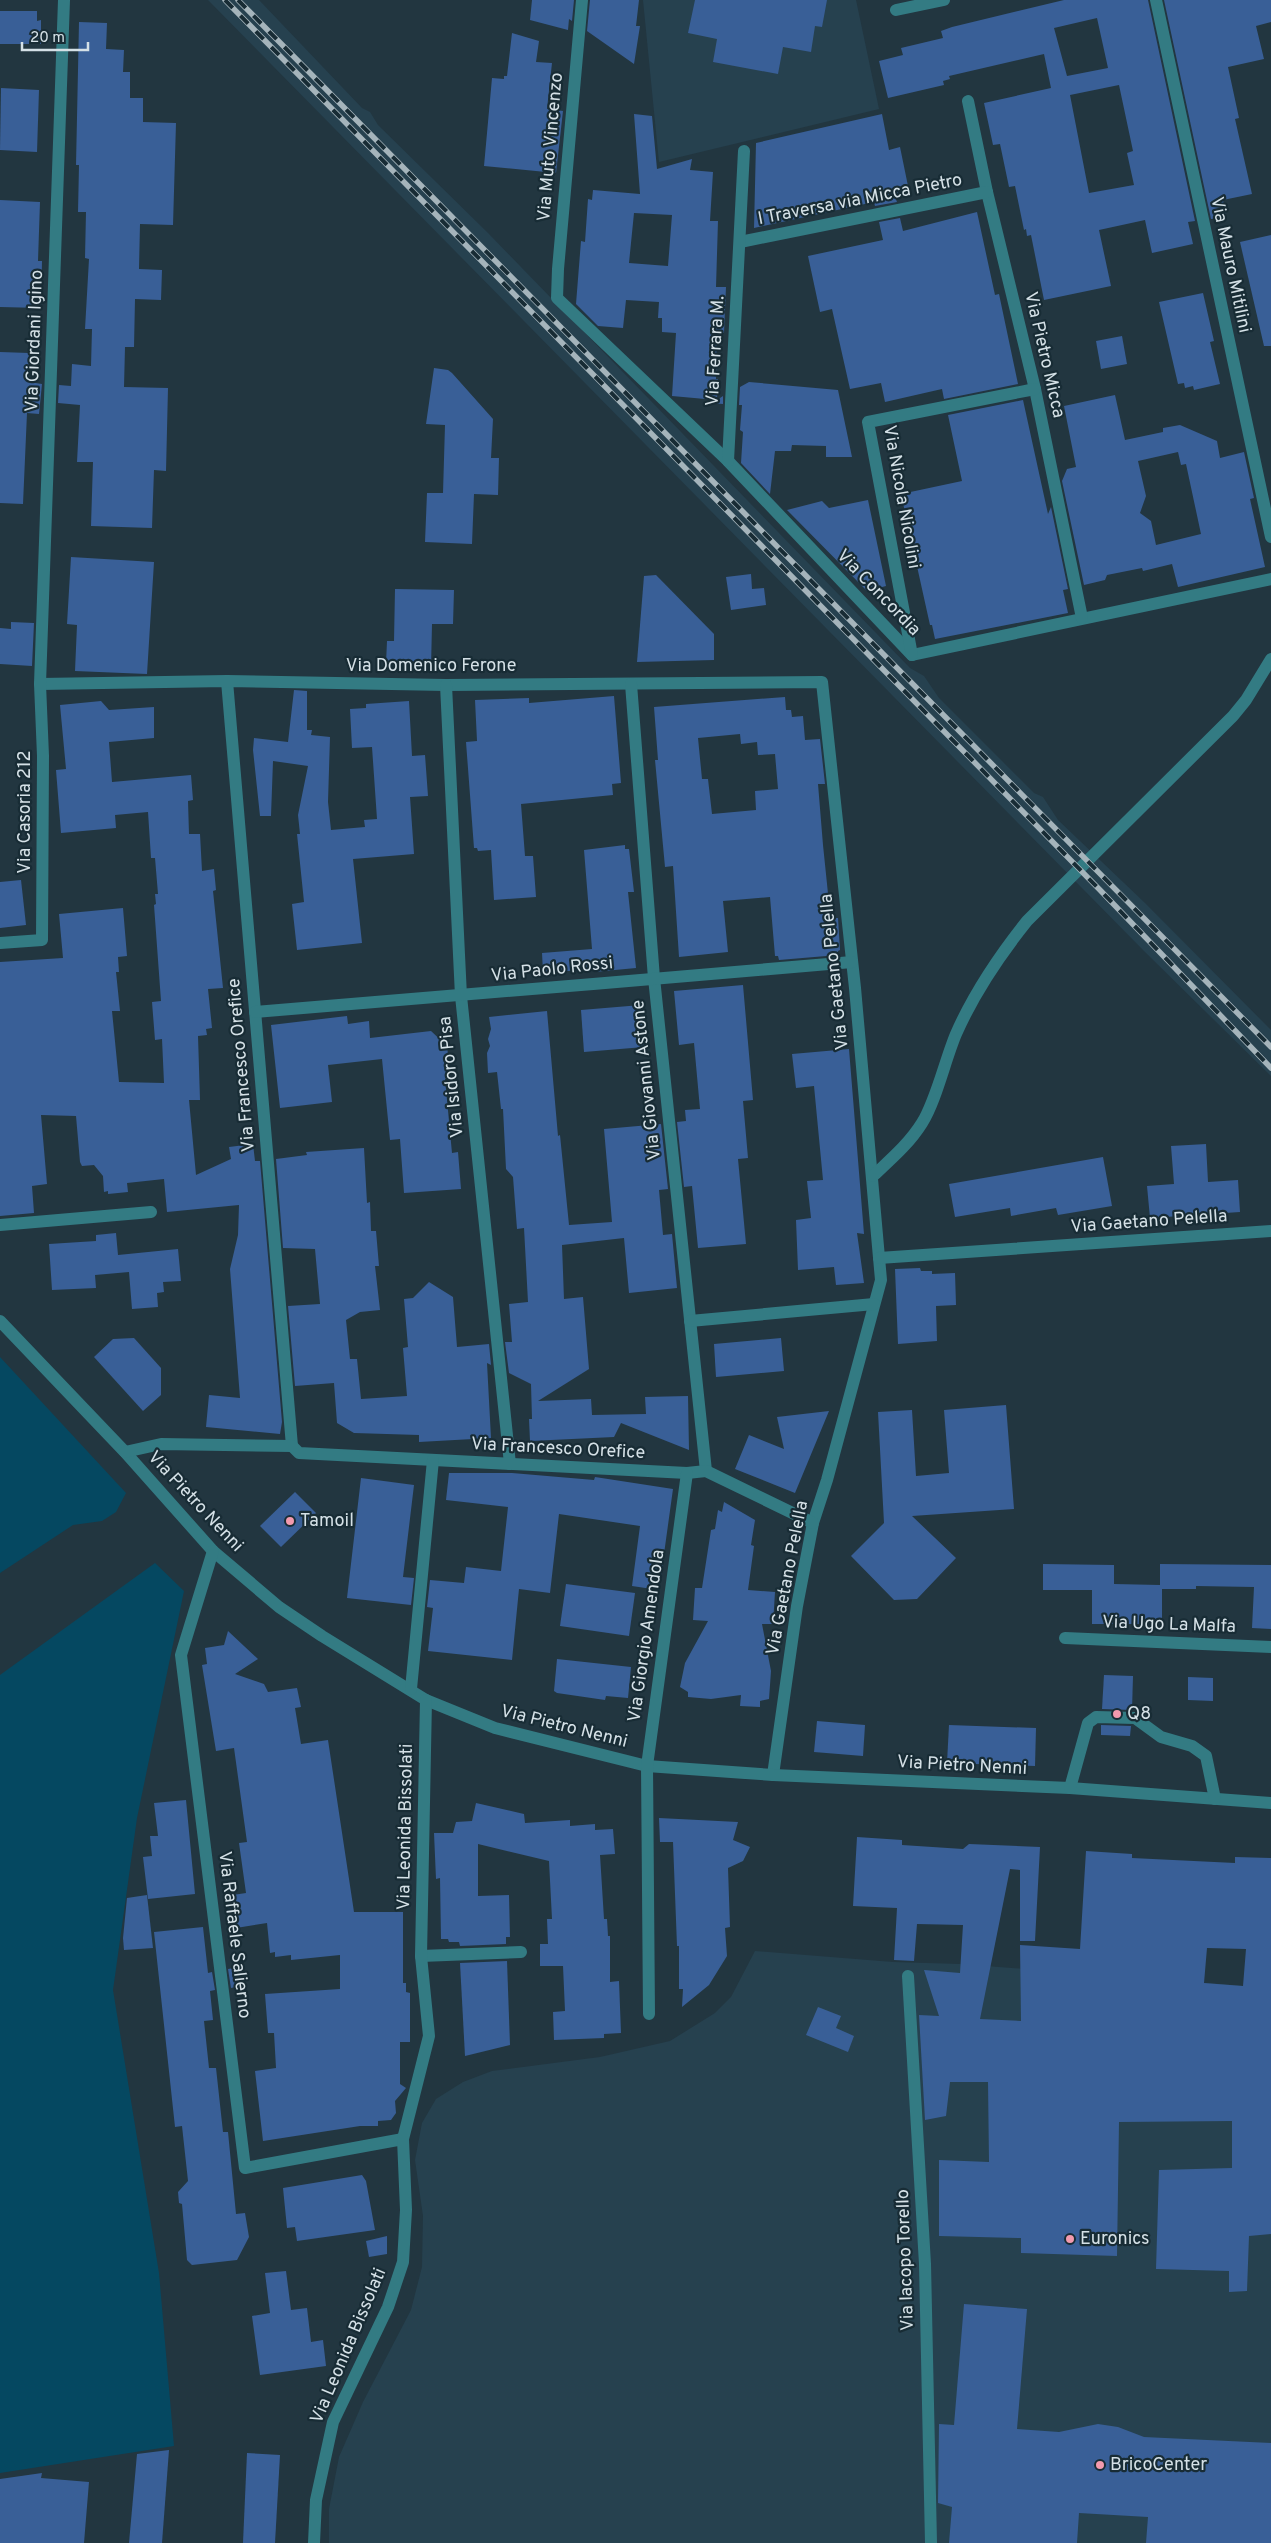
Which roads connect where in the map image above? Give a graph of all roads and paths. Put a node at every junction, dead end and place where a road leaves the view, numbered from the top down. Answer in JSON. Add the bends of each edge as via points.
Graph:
{"nodes":[{"id":1,"x":64,"y":0,"type":"edge"},
{"id":2,"x":582,"y":0,"type":"edge"},
{"id":3,"x":944,"y":0,"type":"edge"},
{"id":4,"x":1156,"y":0,"type":"edge"},
{"id":5,"x":896,"y":10,"type":"dead end"},
{"id":6,"x":968,"y":102,"type":"dead end"},
{"id":7,"x":744,"y":151,"type":"dead end"},
{"id":8,"x":987,"y":192,"type":"junction"},
{"id":9,"x":740,"y":242,"type":"junction"},
{"id":10,"x":557,"y":298,"type":"joint"},
{"id":11,"x":1034,"y":389,"type":"junction"},
{"id":12,"x":728,"y":461,"type":"junction"},
{"id":13,"x":1271,"y":538,"type":"edge"},
{"id":14,"x":1271,"y":579,"type":"edge"},
{"id":15,"x":1082,"y":618,"type":"junction"},
{"id":16,"x":912,"y":655,"type":"junction"},
{"id":17,"x":1271,"y":659,"type":"edge"},
{"id":18,"x":227,"y":681,"type":"junction"},
{"id":19,"x":822,"y":682,"type":"joint"},
{"id":20,"x":40,"y":684,"type":"junction"},
{"id":21,"x":631,"y":684,"type":"junction"},
{"id":22,"x":446,"y":685,"type":"junction"},
{"id":23,"x":0,"y":943,"type":"edge"},
{"id":24,"x":852,"y":962,"type":"junction"},
{"id":25,"x":654,"y":978,"type":"junction"},
{"id":26,"x":461,"y":996,"type":"junction"},
{"id":27,"x":255,"y":1012,"type":"junction"},
{"id":28,"x":873,"y":1176,"type":"junction"},
{"id":29,"x":151,"y":1212,"type":"dead end"},
{"id":30,"x":0,"y":1225,"type":"edge"},
{"id":31,"x":1271,"y":1230,"type":"edge"},
{"id":32,"x":879,"y":1258,"type":"junction"},
{"id":33,"x":874,"y":1304,"type":"junction"},
{"id":34,"x":0,"y":1321,"type":"edge"},
{"id":35,"x":690,"y":1321,"type":"junction"},
{"id":36,"x":292,"y":1446,"type":"junction"},
{"id":37,"x":125,"y":1452,"type":"junction"},
{"id":38,"x":433,"y":1460,"type":"junction"},
{"id":39,"x":510,"y":1464,"type":"junction"},
{"id":40,"x":706,"y":1471,"type":"junction"},
{"id":41,"x":687,"y":1474,"type":"junction"},
{"id":42,"x":813,"y":1524,"type":"junction"},
{"id":43,"x":213,"y":1551,"type":"junction"},
{"id":44,"x":1065,"y":1638,"type":"dead end"},
{"id":45,"x":1271,"y":1646,"type":"edge"},
{"id":46,"x":411,"y":1689,"type":"junction"},
{"id":47,"x":426,"y":1700,"type":"junction"},
{"id":48,"x":647,"y":1766,"type":"junction"},
{"id":49,"x":773,"y":1775,"type":"junction"},
{"id":50,"x":1070,"y":1788,"type":"junction"},
{"id":51,"x":1215,"y":1799,"type":"junction"},
{"id":52,"x":1271,"y":1803,"type":"edge"},
{"id":53,"x":521,"y":1952,"type":"dead end"},
{"id":54,"x":421,"y":1956,"type":"junction"},
{"id":55,"x":908,"y":1976,"type":"dead end"},
{"id":56,"x":649,"y":2014,"type":"dead end"},
{"id":57,"x":403,"y":2139,"type":"junction"},
{"id":58,"x":314,"y":2543,"type":"edge"},
{"id":59,"x":931,"y":2543,"type":"edge"}],
"edges":[{"from":1,"to":20,"type":"street","name":"Via Giordani Igino"},
{"from":2,"to":10,"type":"street","name":"Via Muto Vincenzo"},
{"from":3,"to":5,"type":"street"},
{"from":4,"to":13,"type":"street","name":"Via Mauro Mitilini"},
{"from":6,"to":8,"type":"street","name":"Via Pietro Micca"},
{"from":7,"to":9,"type":"street","name":"Via Ferrara M."},
{"from":8,"to":9,"type":"street","name":"I Traversa via Micca Pietro"},
{"from":8,"to":11,"type":"street","name":"Via Pietro Micca"},
{"from":9,"to":12,"type":"street","name":"Via Ferrara M."},
{"from":10,"to":12,"type":"street","name":"Via Concordia"},
{"from":11,"to":15,"type":"street","name":"Via Pietro Micca"},
{"from":11,"to":16,"type":"street","name":"Via Nicola Nicolini","via":[[868,422]]},
{"from":12,"to":16,"type":"street","name":"Via Concordia"},
{"from":14,"to":15,"type":"street","name":"Via Concordia"},
{"from":15,"to":16,"type":"street","name":"Via Concordia"},
{"from":17,"to":28,"type":"street","via":[[1233,716],[1027,921],[1012,940],[968,1010],[922,1122],[901,1149]]},
{"from":18,"to":20,"type":"street","name":"Via Domenico Ferone"},
{"from":18,"to":22,"type":"street","name":"Via Domenico Ferone"},
{"from":18,"to":27,"type":"street","name":"Via Francesco Orefice"},
{"from":19,"to":21,"type":"street","name":"Via Domenico Ferone"},
{"from":19,"to":24,"type":"street","name":"Via Gaetano Pelella"},
{"from":20,"to":23,"type":"street","name":"Via Casoria 212","via":[[42,940]]},
{"from":21,"to":22,"type":"street","name":"Via Domenico Ferone"},
{"from":21,"to":25,"type":"street","name":"Via Giovanni Astone"},
{"from":22,"to":26,"type":"street","name":"Via Isidoro Pisa"},
{"from":24,"to":25,"type":"street","name":"Via Paolo Rossi"},
{"from":24,"to":28,"type":"street","name":"Via Gaetano Pelella"},
{"from":25,"to":26,"type":"street","name":"Via Paolo Rossi"},
{"from":25,"to":35,"type":"street","name":"Via Giovanni Astone"},
{"from":26,"to":27,"type":"street","name":"Via Paolo Rossi"},
{"from":26,"to":39,"type":"street","name":"Via Isidoro Pisa"},
{"from":27,"to":36,"type":"street","name":"Via Francesco Orefice"},
{"from":28,"to":32,"type":"street","name":"Via Gaetano Pelella"},
{"from":29,"to":30,"type":"street"},
{"from":31,"to":32,"type":"street","name":"Via Gaetano Pelella"},
{"from":32,"to":33,"type":"street","name":"Via Gaetano Pelella","via":[[881,1280]]},
{"from":33,"to":35,"type":"street"},
{"from":33,"to":42,"type":"street","name":"Via Gaetano Pelella"},
{"from":34,"to":37,"type":"street","name":"Via Pietro Nenni"},
{"from":35,"to":40,"type":"street","name":"Via Giovanni Astone"},
{"from":36,"to":37,"type":"street","name":"Via Francesco Orefice","via":[[161,1444]]},
{"from":36,"to":38,"type":"street","name":"Via Francesco Orefice","via":[[299,1453]]},
{"from":37,"to":43,"type":"street","name":"Via Pietro Nenni"},
{"from":38,"to":39,"type":"street","name":"Via Francesco Orefice"},
{"from":38,"to":46,"type":"street"},
{"from":39,"to":41,"type":"street","name":"Via Francesco Orefice"},
{"from":40,"to":41,"type":"street","name":"Via Francesco Orefice"},
{"from":40,"to":42,"type":"street"},
{"from":41,"to":48,"type":"street","name":"Via Giorgio Amendola"},
{"from":42,"to":49,"type":"street","name":"Via Gaetano Pelella","via":[[797,1606]]},
{"from":43,"to":46,"type":"street","name":"Via Pietro Nenni","via":[[279,1607]]},
{"from":43,"to":57,"type":"street","name":"Via Raffaele Salierno","via":[[182,1655],[245,2168]]},
{"from":44,"to":45,"type":"street","name":"Via Ugo La Malfa"},
{"from":46,"to":47,"type":"street","name":"Via Pietro Nenni"},
{"from":47,"to":48,"type":"street","name":"Via Pietro Nenni","via":[[502,1730]]},
{"from":47,"to":54,"type":"street","name":"Via Leonida Bissolati"},
{"from":48,"to":49,"type":"street","name":"Via Pietro Nenni"},
{"from":48,"to":56,"type":"street","name":"Via Giorgio Amendola"},
{"from":49,"to":50,"type":"street","name":"Via Pietro Nenni"},
{"from":50,"to":51,"type":"street","name":"Via Pietro Nenni"},
{"from":50,"to":51,"type":"street","via":[[1088,1723],[1096,1716],[1135,1718],[1161,1737],[1192,1746],[1206,1756]]},
{"from":51,"to":52,"type":"street","name":"Via Pietro Nenni"},
{"from":53,"to":54,"type":"street"},
{"from":54,"to":57,"type":"street","name":"Via Leonida Bissolati","via":[[429,2036]]},
{"from":55,"to":59,"type":"street","name":"Via Iacopo Torello","via":[[925,2264]]},
{"from":57,"to":58,"type":"street","name":"Via Leonida Bissolati","via":[[406,2210],[403,2262],[388,2306],[333,2422],[316,2500]]}]}
